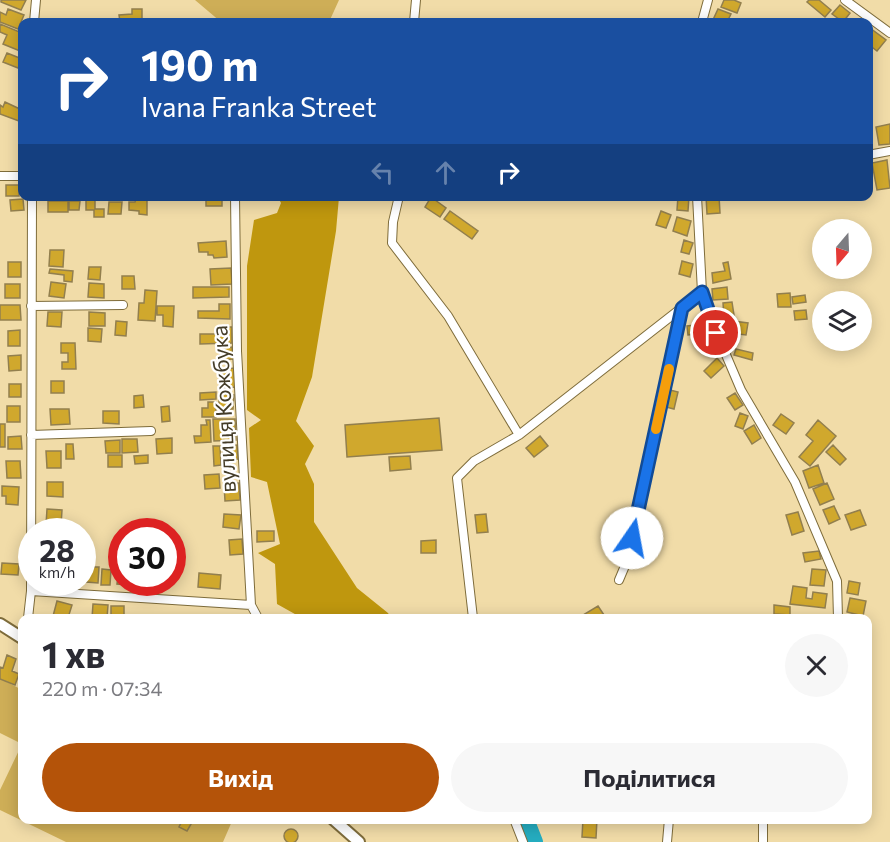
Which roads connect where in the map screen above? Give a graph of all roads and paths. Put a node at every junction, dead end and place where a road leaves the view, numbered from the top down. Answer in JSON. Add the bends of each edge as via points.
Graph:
{"nodes":[{"id":1,"x":36,"y":0,"type":"edge"},
{"id":2,"x":416,"y":0,"type":"edge"},
{"id":3,"x":708,"y":0,"type":"edge"},
{"id":4,"x":845,"y":0,"type":"edge"},
{"id":5,"x":34,"y":18,"type":"edge"},
{"id":6,"x":414,"y":18,"type":"edge"},
{"id":7,"x":703,"y":18,"type":"edge"},
{"id":8,"x":870,"y":18,"type":"edge"},
{"id":9,"x":873,"y":21,"type":"edge"},
{"id":10,"x":890,"y":33,"type":"edge"},
{"id":11,"x":890,"y":151,"type":"edge"},
{"id":12,"x":873,"y":154,"type":"edge"},
{"id":13,"x":0,"y":176,"type":"edge"},
{"id":14,"x":18,"y":176,"type":"edge"},
{"id":15,"x":32,"y":201,"type":"edge"},
{"id":16,"x":235,"y":201,"type":"edge"},
{"id":17,"x":398,"y":201,"type":"edge"},
{"id":18,"x":697,"y":201,"type":"edge"},
{"id":19,"x":702,"y":292,"type":"junction"},
{"id":20,"x":123,"y":305,"type":"dead end"},
{"id":21,"x":31,"y":306,"type":"junction"},
{"id":22,"x":682,"y":308,"type":"junction"},
{"id":23,"x":151,"y":431,"type":"dead end"},
{"id":24,"x":32,"y":435,"type":"junction"},
{"id":25,"x":519,"y":435,"type":"junction"},
{"id":26,"x":31,"y":518,"type":"edge"},
{"id":27,"x":620,"y":580,"type":"dead end"},
{"id":28,"x":96,"y":595,"type":"edge"},
{"id":29,"x":30,"y":596,"type":"edge"},
{"id":30,"x":251,"y":605,"type":"junction"},
{"id":31,"x":28,"y":614,"type":"edge"},
{"id":32,"x":256,"y":614,"type":"edge"},
{"id":33,"x":473,"y":614,"type":"edge"},
{"id":34,"x":838,"y":614,"type":"edge"},
{"id":35,"x":0,"y":624,"type":"edge"},
{"id":36,"x":18,"y":635,"type":"edge"},
{"id":37,"x":339,"y":824,"type":"edge"},
{"id":38,"x":516,"y":824,"type":"edge"},
{"id":39,"x":669,"y":824,"type":"edge"},
{"id":40,"x":763,"y":824,"type":"edge"},
{"id":41,"x":359,"y":842,"type":"edge"},
{"id":42,"x":523,"y":842,"type":"edge"},
{"id":43,"x":667,"y":842,"type":"edge"},
{"id":44,"x":763,"y":842,"type":"edge"}],
"edges":[{"from":1,"to":5,"type":"street"},
{"from":2,"to":6,"type":"street"},
{"from":3,"to":7,"type":"street"},
{"from":4,"to":8,"type":"street"},
{"from":9,"to":10,"type":"street"},
{"from":11,"to":12,"type":"street"},
{"from":13,"to":14,"type":"street"},
{"from":15,"to":21,"type":"street"},
{"from":16,"to":30,"type":"street","name":"вулиця Кожбука","via":[[237,351]]},
{"from":17,"to":25,"type":"street","via":[[392,243],[448,316]]},
{"from":18,"to":19,"type":"street"},
{"from":19,"to":22,"type":"street"},
{"from":19,"to":34,"type":"street","via":[[741,390],[800,493],[837,581]]},
{"from":20,"to":21,"type":"street"},
{"from":21,"to":24,"type":"street"},
{"from":22,"to":25,"type":"street"},
{"from":22,"to":27,"type":"street"},
{"from":23,"to":24,"type":"street"},
{"from":24,"to":26,"type":"street"},
{"from":25,"to":33,"type":"street","via":[[474,461],[457,478]]},
{"from":28,"to":30,"type":"street"},
{"from":29,"to":31,"type":"street"},
{"from":30,"to":32,"type":"street","name":"вулиця Кожбука"},
{"from":35,"to":36,"type":"street"},
{"from":37,"to":41,"type":"street"},
{"from":38,"to":42,"type":"street"},
{"from":39,"to":43,"type":"street"},
{"from":40,"to":44,"type":"street"}]}
